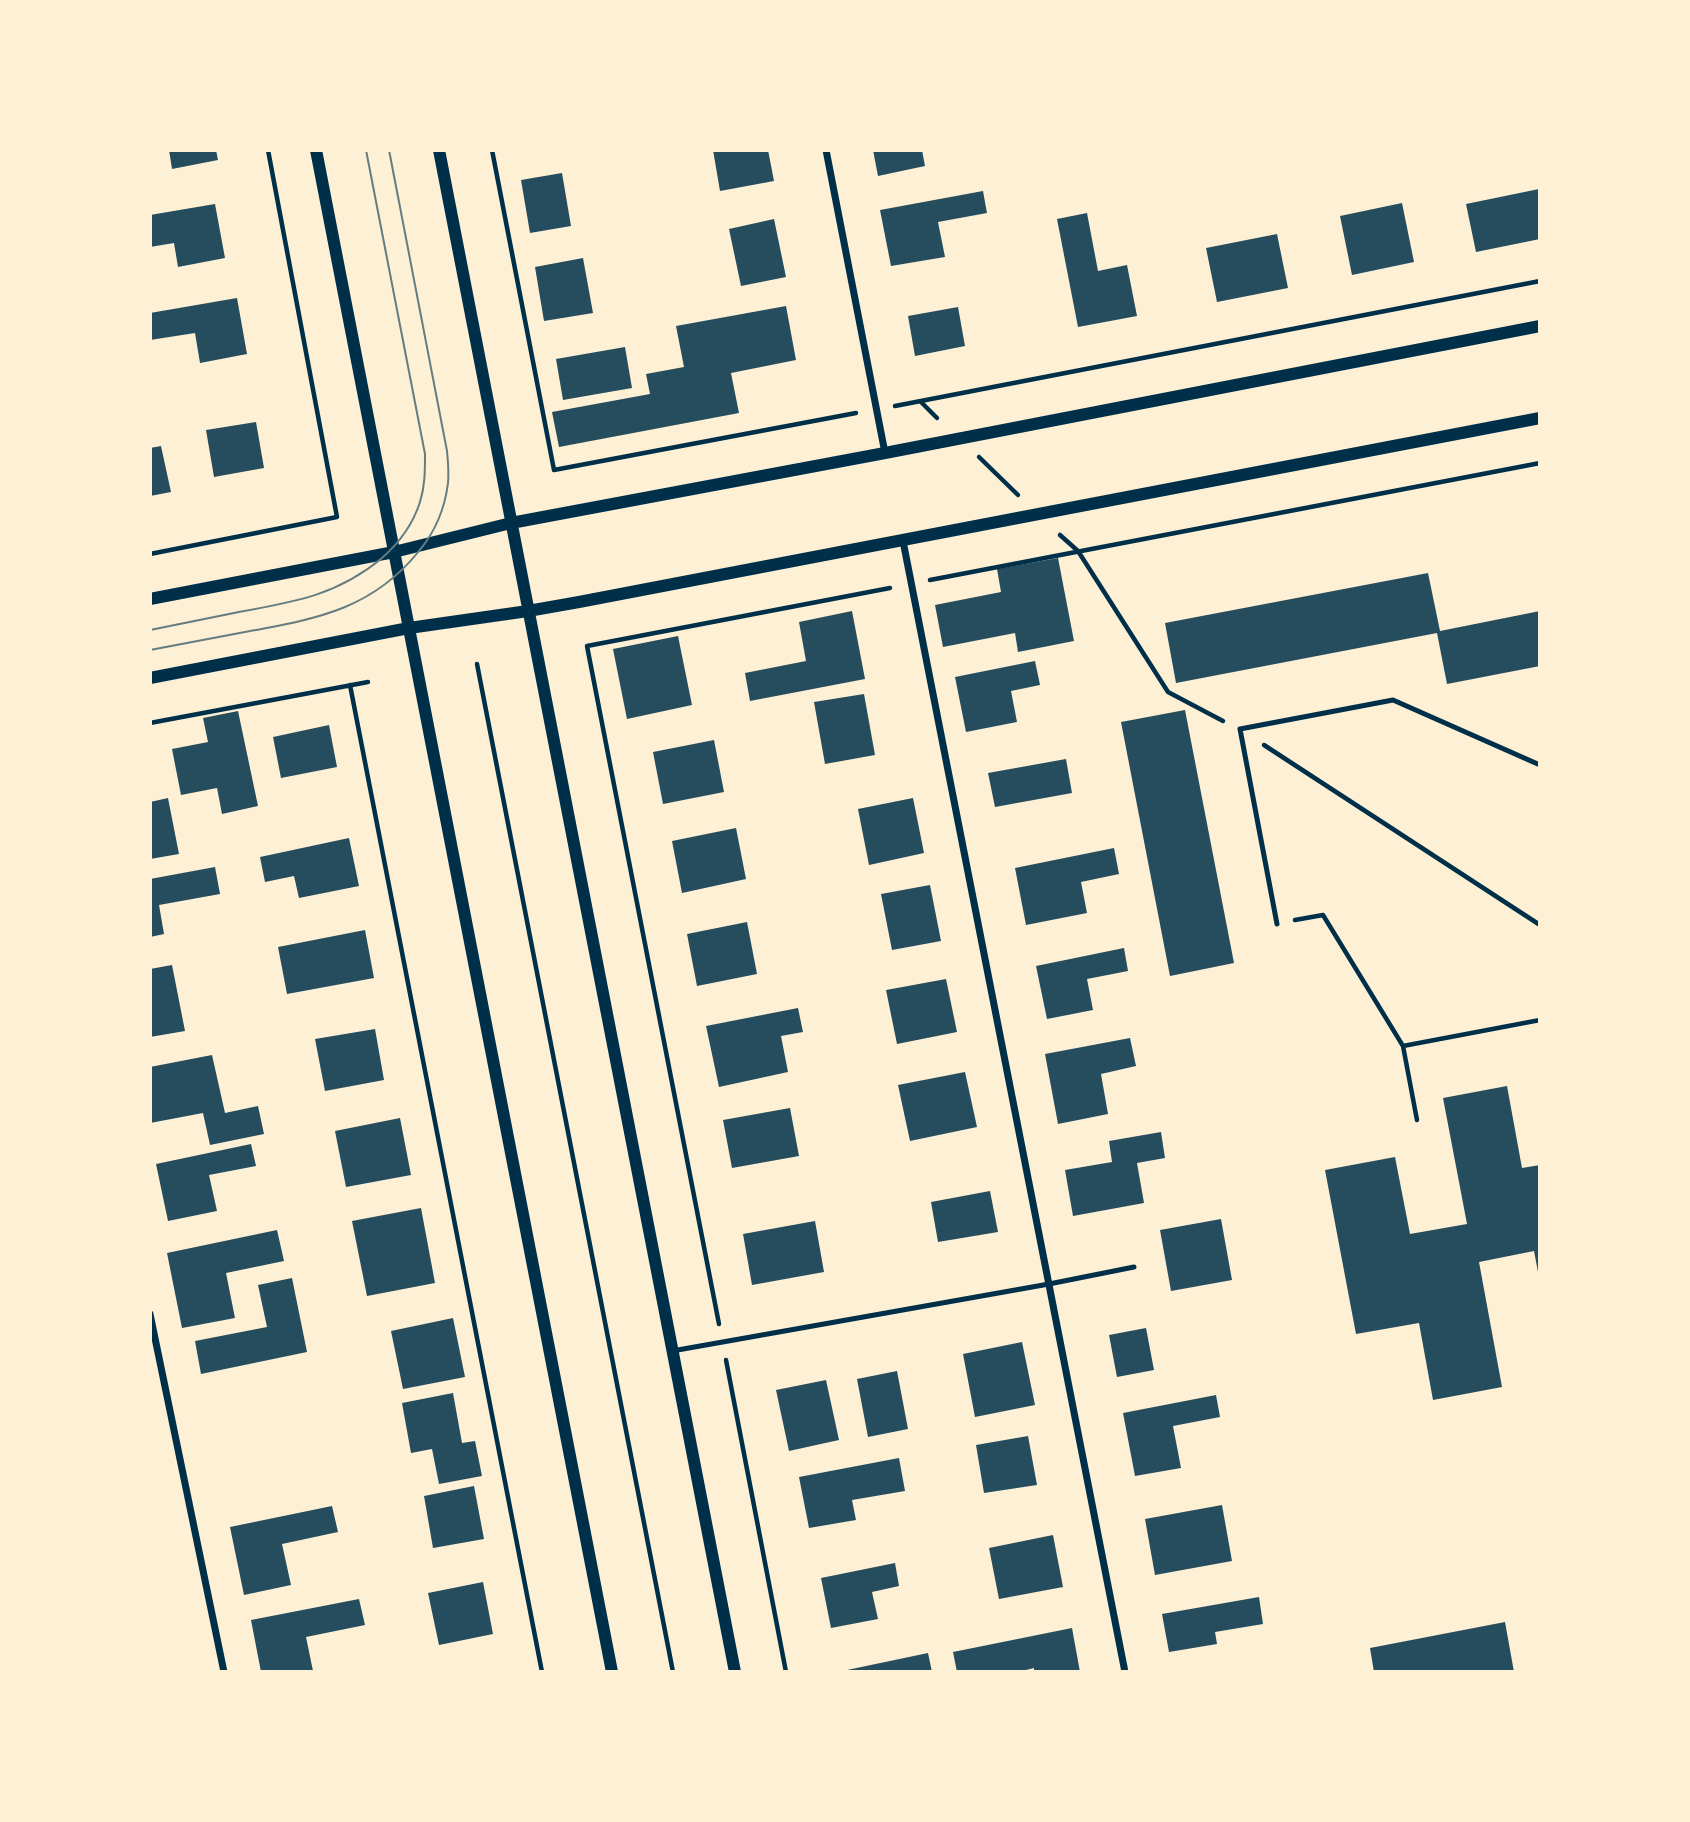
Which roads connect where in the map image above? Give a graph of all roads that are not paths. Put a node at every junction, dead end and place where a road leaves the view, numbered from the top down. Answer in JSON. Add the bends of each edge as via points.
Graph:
{"nodes":[{"id":1,"x":316,"y":150,"type":"edge"},
{"id":2,"x":439,"y":150,"type":"edge"},
{"id":3,"x":826,"y":150,"type":"edge"},
{"id":4,"x":1539,"y":326,"type":"edge"},
{"id":5,"x":1539,"y":418,"type":"edge"},
{"id":6,"x":885,"y":453,"type":"junction"},
{"id":7,"x":510,"y":523,"type":"junction"},
{"id":8,"x":903,"y":541,"type":"junction"},
{"id":9,"x":394,"y":552,"type":"junction"},
{"id":10,"x":150,"y":599,"type":"edge"},
{"id":11,"x":528,"y":611,"type":"junction"},
{"id":12,"x":409,"y":628,"type":"junction"},
{"id":13,"x":150,"y":678,"type":"edge"},
{"id":14,"x":1539,"y":765,"type":"edge"},
{"id":15,"x":1277,"y":923,"type":"dead end"},
{"id":16,"x":1134,"y":1267,"type":"dead end"},
{"id":17,"x":1049,"y":1284,"type":"junction"},
{"id":18,"x":150,"y":1314,"type":"edge"},
{"id":19,"x":672,"y":1351,"type":"junction"},
{"id":20,"x":224,"y":1671,"type":"edge"},
{"id":21,"x":612,"y":1671,"type":"edge"},
{"id":22,"x":735,"y":1671,"type":"edge"},
{"id":23,"x":1125,"y":1671,"type":"edge"}],
"edges":[{"from":1,"to":9,"type":"street"},
{"from":2,"to":7,"type":"street"},
{"from":3,"to":6,"type":"street"},
{"from":4,"to":6,"type":"street"},
{"from":5,"to":8,"type":"street"},
{"from":6,"to":7,"type":"street"},
{"from":7,"to":9,"type":"street"},
{"from":7,"to":11,"type":"street"},
{"from":8,"to":11,"type":"street"},
{"from":8,"to":17,"type":"street"},
{"from":9,"to":10,"type":"street"},
{"from":9,"to":12,"type":"street"},
{"from":11,"to":12,"type":"street"},
{"from":11,"to":19,"type":"street"},
{"from":12,"to":13,"type":"street"},
{"from":12,"to":21,"type":"street"},
{"from":14,"to":15,"type":"lane","via":[[1393,700],[1240,729]]},
{"from":16,"to":17,"type":"lane"},
{"from":17,"to":19,"type":"lane"},
{"from":17,"to":23,"type":"street"},
{"from":18,"to":20,"type":"street"},
{"from":19,"to":22,"type":"street"}]}
